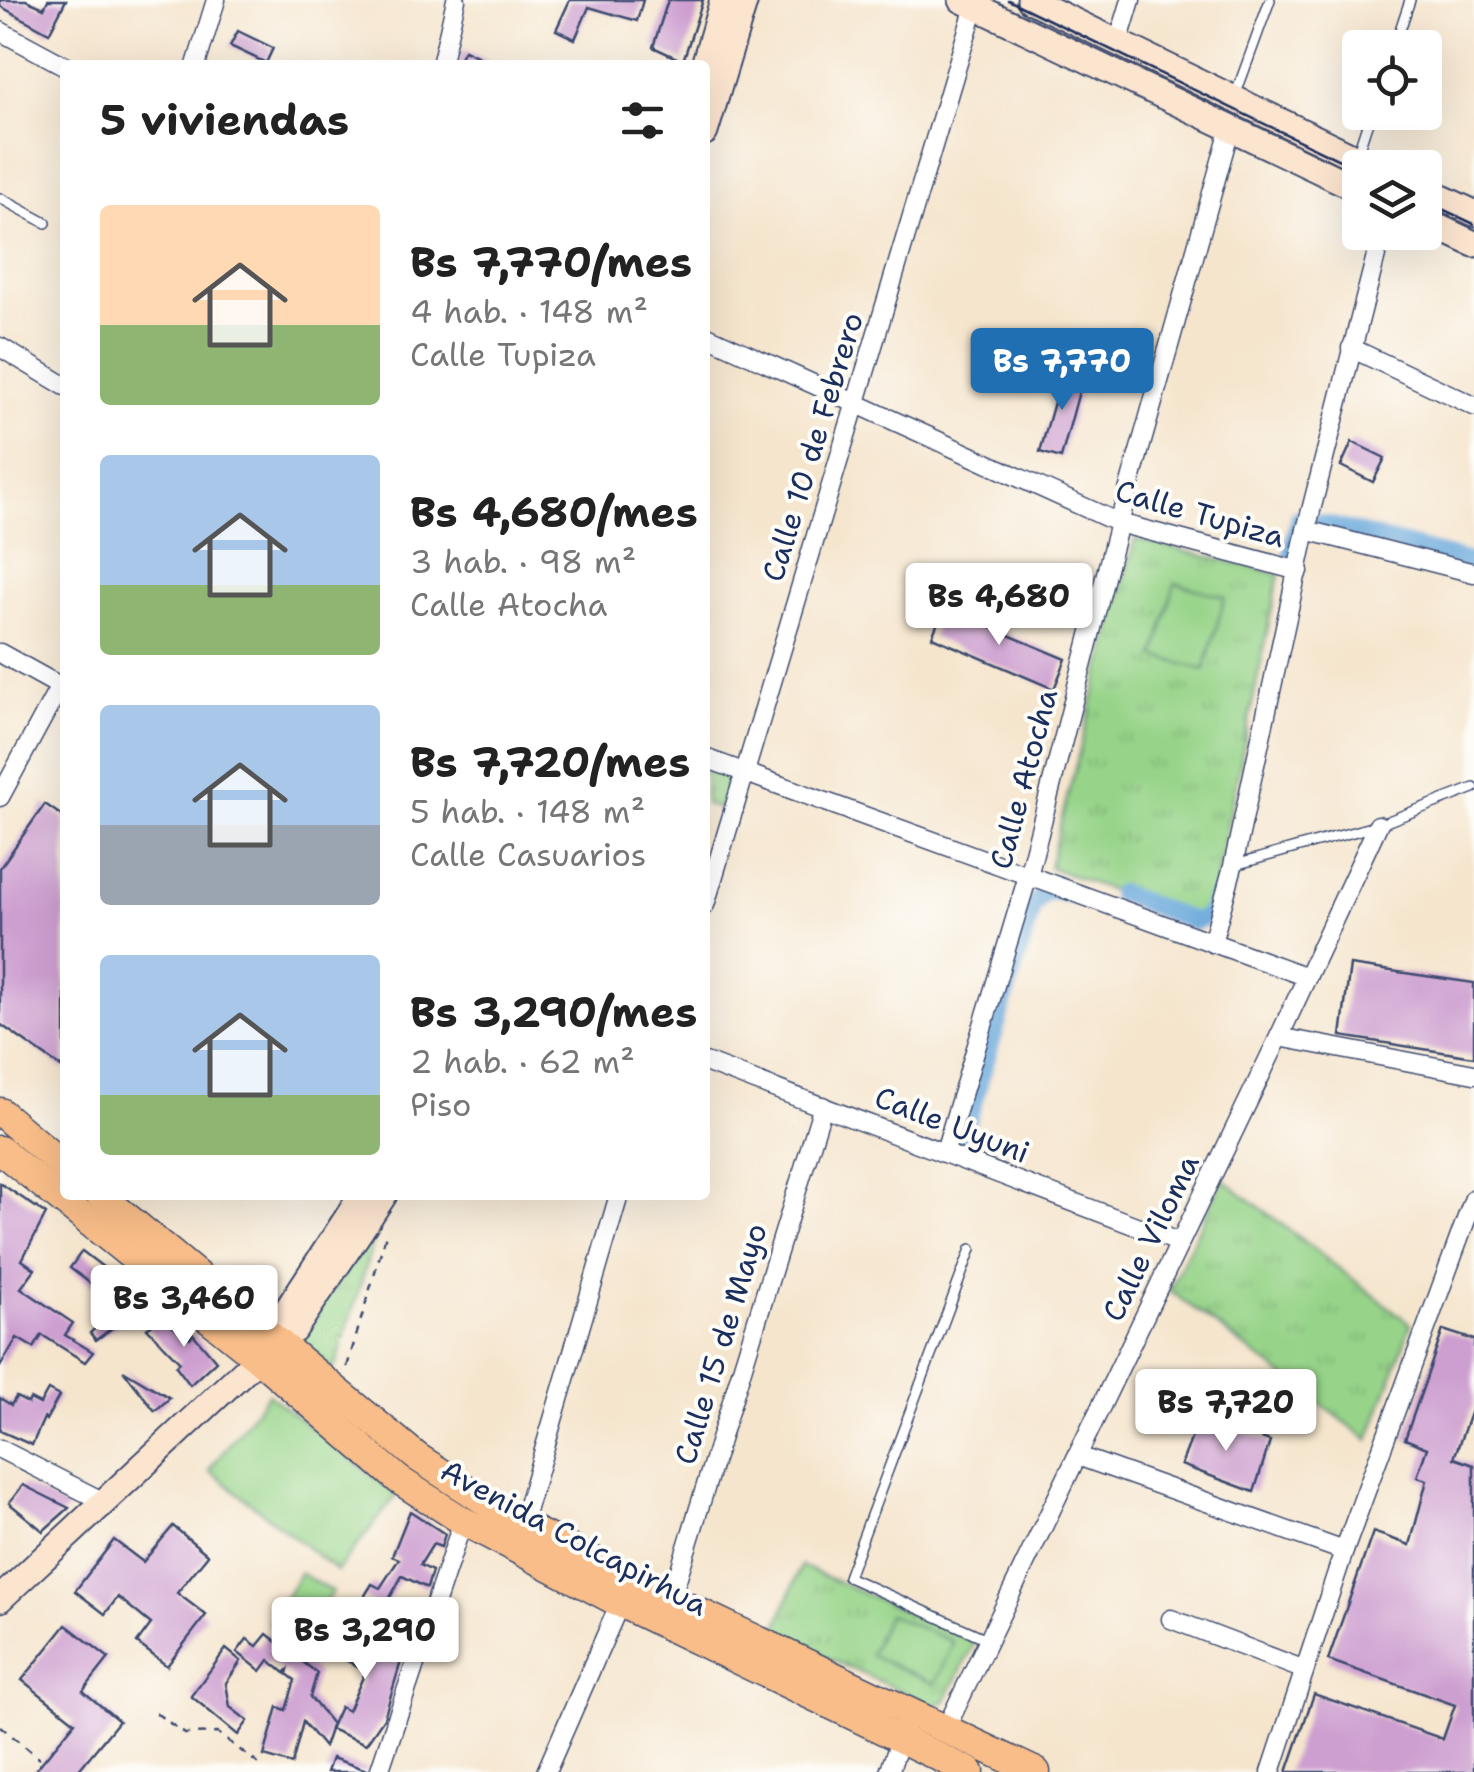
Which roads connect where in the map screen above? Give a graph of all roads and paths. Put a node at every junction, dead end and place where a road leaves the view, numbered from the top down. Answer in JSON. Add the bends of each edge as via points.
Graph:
{"nodes":[{"id":1,"x":216,"y":0,"type":"edge"},
{"id":2,"x":456,"y":0,"type":"edge"},
{"id":3,"x":723,"y":0,"type":"edge"},
{"id":4,"x":744,"y":0,"type":"edge"},
{"id":5,"x":1030,"y":0,"type":"edge"},
{"id":6,"x":1132,"y":0,"type":"edge"},
{"id":7,"x":1270,"y":0,"type":"edge"},
{"id":8,"x":1410,"y":0,"type":"edge"},
{"id":9,"x":969,"y":3,"type":"edge"},
{"id":10,"x":0,"y":30,"type":"edge"},
{"id":11,"x":1400,"y":30,"type":"edge"},
{"id":12,"x":1118,"y":43,"type":"junction"},
{"id":13,"x":198,"y":60,"type":"edge"},
{"id":14,"x":442,"y":60,"type":"edge"},
{"id":15,"x":705,"y":60,"type":"edge"},
{"id":16,"x":60,"y":63,"type":"edge"},
{"id":17,"x":1234,"y":97,"type":"junction"},
{"id":18,"x":710,"y":115,"type":"edge"},
{"id":19,"x":1230,"y":129,"type":"junction"},
{"id":20,"x":1342,"y":150,"type":"edge"},
{"id":21,"x":1342,"y":182,"type":"edge"},
{"id":22,"x":0,"y":198,"type":"edge"},
{"id":23,"x":1442,"y":198,"type":"edge"},
{"id":24,"x":1474,"y":214,"type":"edge"},
{"id":25,"x":46,"y":223,"type":"dead end"},
{"id":26,"x":1442,"y":229,"type":"edge"},
{"id":27,"x":1474,"y":244,"type":"edge"},
{"id":28,"x":1377,"y":250,"type":"edge"},
{"id":29,"x":710,"y":338,"type":"edge"},
{"id":30,"x":0,"y":347,"type":"edge"},
{"id":31,"x":1351,"y":348,"type":"junction"},
{"id":32,"x":60,"y":383,"type":"edge"},
{"id":33,"x":855,"y":403,"type":"junction"},
{"id":34,"x":1474,"y":406,"type":"edge"},
{"id":35,"x":1119,"y":524,"type":"junction"},
{"id":36,"x":1306,"y":530,"type":"junction"},
{"id":37,"x":1298,"y":571,"type":"junction"},
{"id":38,"x":1474,"y":573,"type":"edge"},
{"id":39,"x":0,"y":654,"type":"edge"},
{"id":40,"x":60,"y":686,"type":"edge"},
{"id":41,"x":60,"y":691,"type":"edge"},
{"id":42,"x":710,"y":760,"type":"edge"},
{"id":43,"x":745,"y":772,"type":"junction"},
{"id":44,"x":1474,"y":788,"type":"edge"},
{"id":45,"x":0,"y":797,"type":"edge"},
{"id":46,"x":1378,"y":825,"type":"junction"},
{"id":47,"x":1233,"y":866,"type":"junction"},
{"id":48,"x":1028,"y":876,"type":"junction"},
{"id":49,"x":710,"y":888,"type":"edge"},
{"id":50,"x":1212,"y":942,"type":"junction"},
{"id":51,"x":1307,"y":977,"type":"junction"},
{"id":52,"x":1279,"y":1037,"type":"junction"},
{"id":53,"x":710,"y":1064,"type":"edge"},
{"id":54,"x":1474,"y":1074,"type":"edge"},
{"id":55,"x":823,"y":1106,"type":"junction"},
{"id":56,"x":0,"y":1112,"type":"edge"},
{"id":57,"x":0,"y":1150,"type":"edge"},
{"id":58,"x":946,"y":1152,"type":"junction"},
{"id":59,"x":60,"y":1157,"type":"edge"},
{"id":60,"x":60,"y":1195,"type":"edge"},
{"id":61,"x":1474,"y":1198,"type":"edge"},
{"id":62,"x":67,"y":1200,"type":"edge"},
{"id":63,"x":105,"y":1200,"type":"edge"},
{"id":64,"x":359,"y":1200,"type":"edge"},
{"id":65,"x":381,"y":1200,"type":"edge"},
{"id":66,"x":617,"y":1200,"type":"edge"},
{"id":67,"x":388,"y":1228,"type":"dead end"},
{"id":68,"x":1178,"y":1242,"type":"junction"},
{"id":69,"x":971,"y":1249,"type":"dead end"},
{"id":70,"x":266,"y":1348,"type":"junction"},
{"id":71,"x":339,"y":1392,"type":"junction"},
{"id":72,"x":0,"y":1449,"type":"edge"},
{"id":73,"x":1078,"y":1456,"type":"junction"},
{"id":74,"x":104,"y":1502,"type":"junction"},
{"id":75,"x":463,"y":1521,"type":"junction"},
{"id":76,"x":522,"y":1525,"type":"junction"},
{"id":77,"x":1344,"y":1551,"type":"junction"},
{"id":78,"x":0,"y":1598,"type":"edge"},
{"id":79,"x":671,"y":1599,"type":"junction"},
{"id":80,"x":620,"y":1603,"type":"junction"},
{"id":81,"x":1171,"y":1619,"type":"dead end"},
{"id":82,"x":988,"y":1640,"type":"junction"},
{"id":83,"x":1302,"y":1669,"type":"junction"},
{"id":84,"x":156,"y":1713,"type":"dead end"},
{"id":85,"x":0,"y":1726,"type":"edge"},
{"id":86,"x":906,"y":1726,"type":"junction"},
{"id":87,"x":946,"y":1728,"type":"junction"},
{"id":88,"x":40,"y":1759,"type":"dead end"},
{"id":89,"x":264,"y":1769,"type":"dead end"},
{"id":90,"x":379,"y":1772,"type":"edge"},
{"id":91,"x":546,"y":1772,"type":"edge"},
{"id":92,"x":889,"y":1772,"type":"edge"},
{"id":93,"x":970,"y":1772,"type":"edge"},
{"id":94,"x":1036,"y":1772,"type":"edge"},
{"id":95,"x":1271,"y":1772,"type":"edge"}],
"edges":[{"from":1,"to":13,"type":"street"},
{"from":2,"to":14,"type":"street"},
{"from":3,"to":15,"type":"street"},
{"from":4,"to":18,"type":"street"},
{"from":5,"to":12,"type":"street"},
{"from":6,"to":12,"type":"street"},
{"from":7,"to":17,"type":"lane"},
{"from":8,"to":11,"type":"lane"},
{"from":9,"to":19,"type":"street"},
{"from":9,"to":33,"type":"street","name":"Calle 10 de Febrero"},
{"from":10,"to":16,"type":"street"},
{"from":12,"to":17,"type":"street"},
{"from":17,"to":20,"type":"street"},
{"from":19,"to":21,"type":"street"},
{"from":19,"to":35,"type":"street","name":"Calle Atocha"},
{"from":22,"to":25,"type":"lane"},
{"from":23,"to":24,"type":"street"},
{"from":26,"to":27,"type":"street"},
{"from":28,"to":31,"type":"street"},
{"from":29,"to":33,"type":"street","name":"Calle Tupiza"},
{"from":30,"to":32,"type":"street"},
{"from":31,"to":34,"type":"street"},
{"from":31,"to":36,"type":"street"},
{"from":33,"to":35,"type":"street","name":"Calle Tupiza"},
{"from":33,"to":43,"type":"street","name":"Calle 10 de Febrero"},
{"from":35,"to":37,"type":"street","name":"Calle Tupiza"},
{"from":35,"to":48,"type":"street","name":"Calle Atocha"},
{"from":36,"to":37,"type":"street"},
{"from":36,"to":38,"type":"street","name":"Calle Tupiza"},
{"from":37,"to":47,"type":"street"},
{"from":39,"to":40,"type":"street"},
{"from":41,"to":45,"type":"street"},
{"from":42,"to":43,"type":"street"},
{"from":43,"to":48,"type":"street"},
{"from":43,"to":49,"type":"street","name":"Calle 10 de Febrero"},
{"from":44,"to":46,"type":"lane"},
{"from":46,"to":47,"type":"lane"},
{"from":46,"to":51,"type":"street","name":"Calle Viloma"},
{"from":47,"to":50,"type":"street"},
{"from":48,"to":50,"type":"street"},
{"from":48,"to":58,"type":"street","name":"Calle Atocha"},
{"from":50,"to":51,"type":"street"},
{"from":51,"to":52,"type":"street","name":"Calle Viloma"},
{"from":52,"to":54,"type":"street"},
{"from":52,"to":68,"type":"street","name":"Calle Viloma"},
{"from":53,"to":55,"type":"street","name":"Calle Uyuni"},
{"from":55,"to":58,"type":"street","name":"Calle Uyuni"},
{"from":55,"to":79,"type":"street","name":"Calle 15 de Mayo"},
{"from":56,"to":59,"type":"main road"},
{"from":57,"to":60,"type":"main road","name":"Avenida Colcapirhua"},
{"from":58,"to":68,"type":"street","name":"Calle Uyuni"},
{"from":61,"to":77,"type":"street"},
{"from":62,"to":70,"type":"main road","name":"Avenida Colcapirhua"},
{"from":63,"to":70,"type":"main road","name":"Avenida Colcapirhua"},
{"from":64,"to":70,"type":"street"},
{"from":65,"to":70,"type":"street","via":[[294,1330]]},
{"from":66,"to":76,"type":"street"},
{"from":67,"to":71,"type":"path"},
{"from":68,"to":73,"type":"street","name":"Calle Viloma"},
{"from":69,"to":82,"type":"lane","via":[[848,1577]]},
{"from":70,"to":71,"type":"main road","name":"Avenida Colcapirhua"},
{"from":70,"to":74,"type":"street"},
{"from":70,"to":75,"type":"main road","name":"Avenida Colcapirhua","via":[[399,1480]]},
{"from":71,"to":76,"type":"main road","name":"Avenida Colcapirhua","via":[[417,1456]]},
{"from":72,"to":74,"type":"street"},
{"from":73,"to":77,"type":"street"},
{"from":73,"to":82,"type":"street","name":"Calle Viloma"},
{"from":74,"to":78,"type":"street"},
{"from":75,"to":80,"type":"main road","name":"Avenida Colcapirhua"},
{"from":75,"to":90,"type":"street"},
{"from":76,"to":79,"type":"main road","name":"Avenida Colcapirhua"},
{"from":77,"to":83,"type":"street"},
{"from":79,"to":86,"type":"main road","name":"Avenida Colcapirhua"},
{"from":80,"to":86,"type":"main road","name":"Avenida Colcapirhua"},
{"from":80,"to":91,"type":"street"},
{"from":81,"to":83,"type":"street"},
{"from":82,"to":87,"type":"street","name":"Calle Viloma"},
{"from":83,"to":95,"type":"street"},
{"from":84,"to":89,"type":"path","via":[[186,1734],[218,1733]]},
{"from":85,"to":88,"type":"path"},
{"from":86,"to":87,"type":"main road","name":"Avenida Colcapirhua"},
{"from":86,"to":92,"type":"street"},
{"from":86,"to":93,"type":"main road","name":"Avenida Colcapirhua"},
{"from":87,"to":94,"type":"main road","name":"Avenida Colcapirhua"}]}
